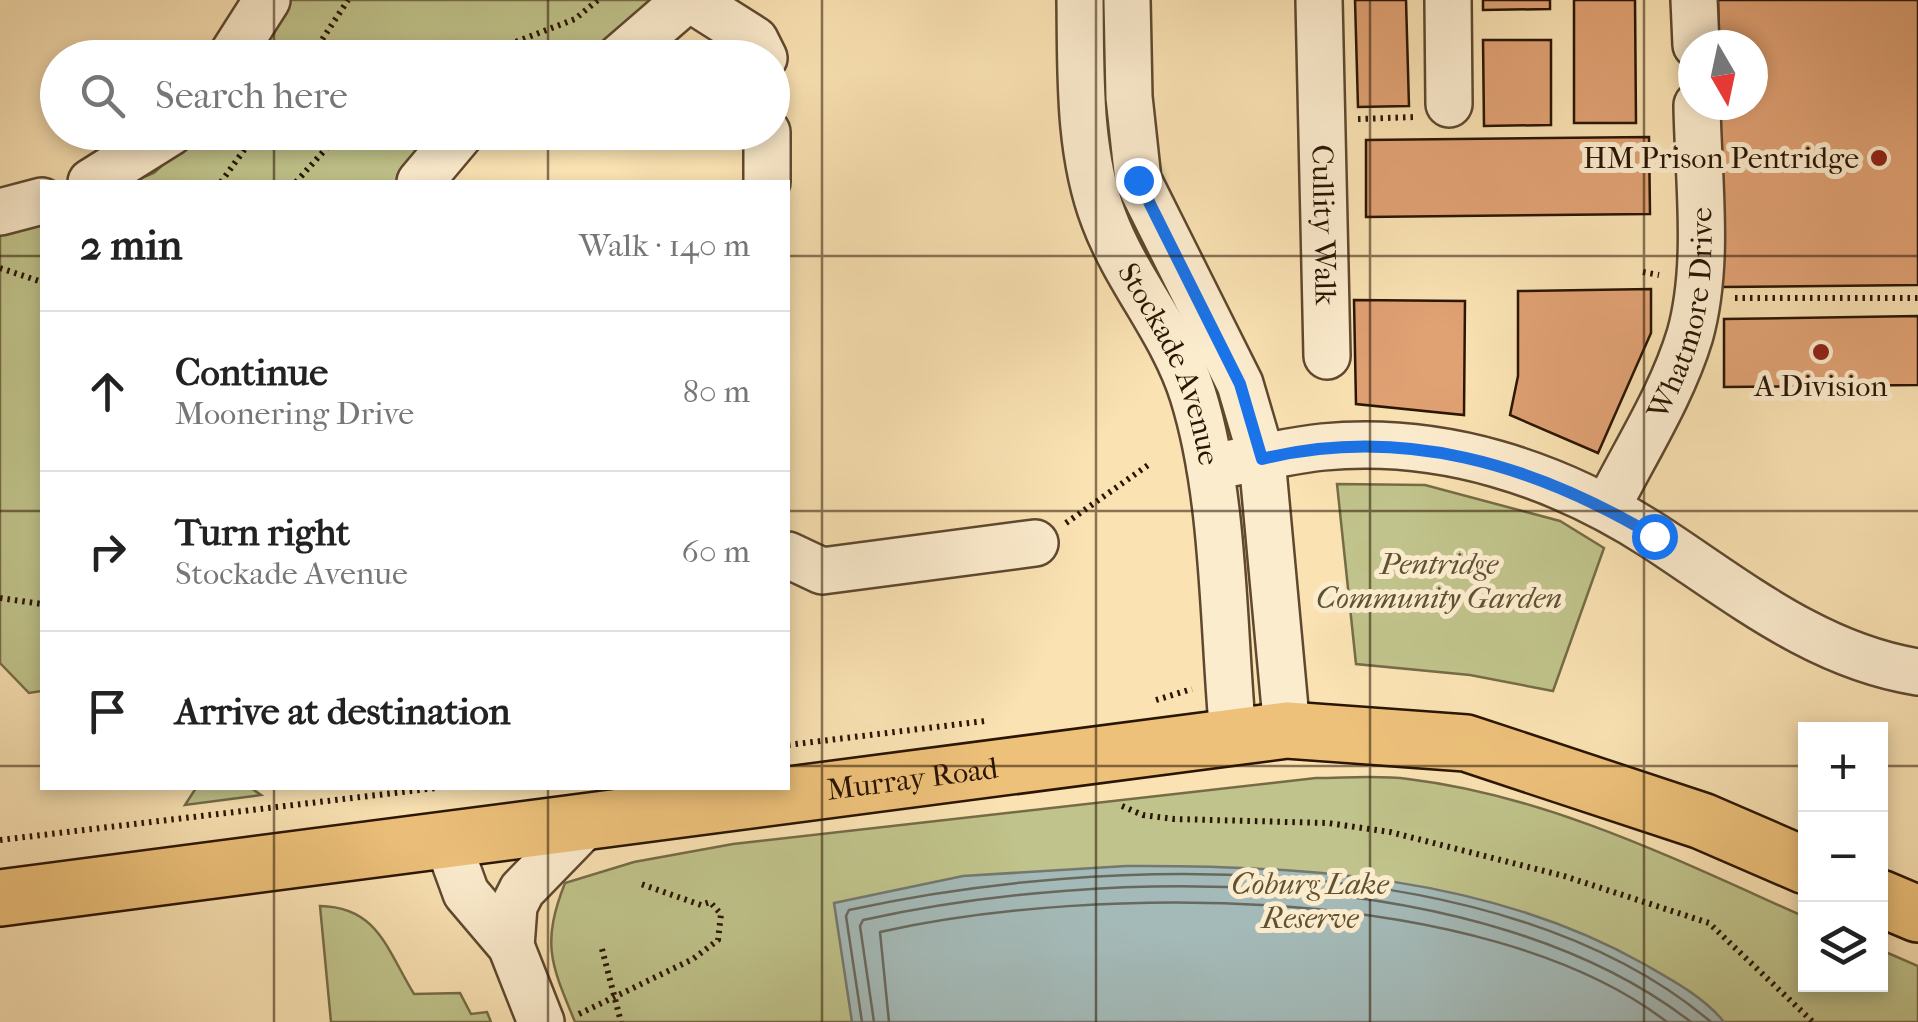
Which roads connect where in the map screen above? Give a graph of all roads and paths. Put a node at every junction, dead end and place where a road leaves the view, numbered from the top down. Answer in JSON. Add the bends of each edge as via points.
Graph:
{"nodes":[{"id":1,"x":268,"y":0,"type":"edge"},
{"id":2,"x":348,"y":0,"type":"edge"},
{"id":3,"x":598,"y":0,"type":"edge"},
{"id":4,"x":689,"y":0,"type":"edge"},
{"id":5,"x":1080,"y":0,"type":"edge"},
{"id":6,"x":1127,"y":0,"type":"edge"},
{"id":7,"x":1320,"y":0,"type":"edge"},
{"id":8,"x":1448,"y":0,"type":"edge"},
{"id":9,"x":1694,"y":0,"type":"edge"},
{"id":10,"x":1695,"y":30,"type":"edge"},
{"id":11,"x":242,"y":40,"type":"edge"},
{"id":12,"x":322,"y":40,"type":"edge"},
{"id":13,"x":521,"y":40,"type":"edge"},
{"id":14,"x":641,"y":40,"type":"edge"},
{"id":15,"x":755,"y":40,"type":"edge"},
{"id":16,"x":1449,"y":104,"type":"dead end"},
{"id":17,"x":1382,"y":118,"type":"dead end"},
{"id":18,"x":1360,"y":119,"type":"dead end"},
{"id":19,"x":1696,"y":120,"type":"edge"},
{"id":20,"x":142,"y":150,"type":"edge"},
{"id":21,"x":245,"y":150,"type":"edge"},
{"id":22,"x":324,"y":150,"type":"edge"},
{"id":23,"x":447,"y":150,"type":"edge"},
{"id":24,"x":767,"y":150,"type":"edge"},
{"id":25,"x":94,"y":180,"type":"edge"},
{"id":26,"x":223,"y":180,"type":"edge"},
{"id":27,"x":298,"y":180,"type":"edge"},
{"id":28,"x":422,"y":180,"type":"edge"},
{"id":29,"x":767,"y":180,"type":"edge"},
{"id":30,"x":40,"y":202,"type":"edge"},
{"id":31,"x":0,"y":212,"type":"edge"},
{"id":32,"x":0,"y":268,"type":"edge"},
{"id":33,"x":1643,"y":272,"type":"dead end"},
{"id":34,"x":1659,"y":272,"type":"dead end"},
{"id":35,"x":40,"y":281,"type":"edge"},
{"id":36,"x":1719,"y":298,"type":"dead end"},
{"id":37,"x":1918,"y":298,"type":"edge"},
{"id":38,"x":1327,"y":356,"type":"dead end"},
{"id":39,"x":1262,"y":459,"type":"junction"},
{"id":40,"x":1151,"y":464,"type":"dead end"},
{"id":41,"x":1210,"y":468,"type":"junction"},
{"id":42,"x":1607,"y":508,"type":"junction"},
{"id":43,"x":1035,"y":543,"type":"joint"},
{"id":44,"x":790,"y":556,"type":"edge"},
{"id":45,"x":0,"y":598,"type":"edge"},
{"id":46,"x":40,"y":604,"type":"edge"},
{"id":47,"x":1918,"y":672,"type":"edge"},
{"id":48,"x":1193,"y":688,"type":"dead end"},
{"id":49,"x":1154,"y":700,"type":"dead end"},
{"id":50,"x":1000,"y":719,"type":"dead end"},
{"id":51,"x":1286,"y":730,"type":"junction"},
{"id":52,"x":1232,"y":736,"type":"junction"},
{"id":53,"x":790,"y":745,"type":"edge"},
{"id":54,"x":419,"y":790,"type":"edge"},
{"id":55,"x":1122,"y":806,"type":"dead end"},
{"id":56,"x":588,"y":822,"type":"junction"},
{"id":57,"x":0,"y":840,"type":"edge"},
{"id":58,"x":447,"y":841,"type":"junction"},
{"id":59,"x":1798,"y":863,"type":"edge"},
{"id":60,"x":642,"y":884,"type":"dead end"},
{"id":61,"x":0,"y":898,"type":"edge"},
{"id":62,"x":1888,"y":901,"type":"edge"},
{"id":63,"x":1918,"y":914,"type":"edge"},
{"id":64,"x":602,"y":949,"type":"dead end"},
{"id":65,"x":514,"y":956,"type":"junction"},
{"id":66,"x":541,"y":1022,"type":"edge"},
{"id":67,"x":562,"y":1022,"type":"edge"},
{"id":68,"x":621,"y":1022,"type":"edge"},
{"id":69,"x":1813,"y":1022,"type":"edge"}],
"edges":[{"from":1,"to":11,"type":"street"},
{"from":2,"to":12,"type":"path"},
{"from":3,"to":13,"type":"path","via":[[576,19]]},
{"from":4,"to":14,"type":"street"},
{"from":4,"to":15,"type":"street"},
{"from":5,"to":41,"type":"street","name":"Stockade Avenue","via":[[1081,95],[1104,218],[1169,334],[1194,396]]},
{"from":6,"to":39,"type":"street","name":"Stockade Avenue","via":[[1138,180],[1240,384]]},
{"from":7,"to":38,"type":"street","name":"Cullity Walk"},
{"from":8,"to":16,"type":"street"},
{"from":9,"to":10,"type":"street"},
{"from":17,"to":18,"type":"path"},
{"from":19,"to":42,"type":"street","name":"Whatmore Drive","via":[[1699,239],[1690,333]]},
{"from":20,"to":25,"type":"street"},
{"from":21,"to":26,"type":"path"},
{"from":22,"to":27,"type":"path"},
{"from":23,"to":28,"type":"street"},
{"from":24,"to":29,"type":"street"},
{"from":30,"to":31,"type":"street"},
{"from":32,"to":35,"type":"path"},
{"from":33,"to":34,"type":"path"},
{"from":36,"to":37,"type":"path"},
{"from":39,"to":41,"type":"street"},
{"from":39,"to":42,"type":"street","via":[[1358,446],[1477,456]]},
{"from":39,"to":51,"type":"street","name":"Stockade Avenue"},
{"from":40,"to":43,"type":"path"},
{"from":41,"to":52,"type":"street","name":"Stockade Avenue"},
{"from":42,"to":47,"type":"street","via":[[1810,637],[1852,656]]},
{"from":43,"to":44,"type":"street","via":[[822,571]]},
{"from":45,"to":46,"type":"path"},
{"from":48,"to":49,"type":"path"},
{"from":50,"to":53,"type":"path"},
{"from":51,"to":52,"type":"main road","name":"Murray Road"},
{"from":51,"to":59,"type":"main road","name":"Murray Road","via":[[1466,743],[1702,822]]},
{"from":52,"to":56,"type":"main road","name":"Murray Road"},
{"from":54,"to":57,"type":"path"},
{"from":55,"to":69,"type":"path","via":[[1174,818],[1390,832],[1564,876],[1708,923]]},
{"from":56,"to":58,"type":"main road","name":"Murray Road"},
{"from":56,"to":65,"type":"street","via":[[522,890],[514,906]]},
{"from":58,"to":61,"type":"main road","name":"Murray Road"},
{"from":58,"to":65,"type":"street","via":[[466,893]]},
{"from":60,"to":67,"type":"path","via":[[684,901],[710,902],[721,914],[718,940],[693,959]]},
{"from":62,"to":63,"type":"main road"},
{"from":64,"to":68,"type":"path","bridge":true},
{"from":65,"to":66,"type":"street"}]}
